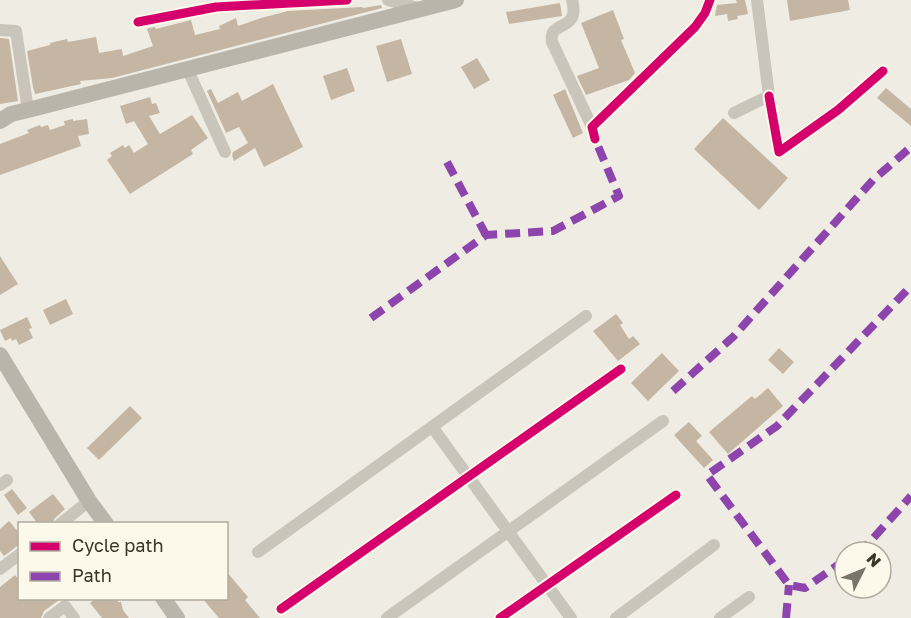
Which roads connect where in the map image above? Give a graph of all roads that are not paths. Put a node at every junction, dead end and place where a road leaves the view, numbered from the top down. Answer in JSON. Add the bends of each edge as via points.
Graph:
{"nodes":[{"id":1,"x":347,"y":0,"type":"edge"},
{"id":2,"x":388,"y":0,"type":"edge"},
{"id":3,"x":456,"y":0,"type":"edge"},
{"id":4,"x":572,"y":0,"type":"edge"},
{"id":5,"x":710,"y":0,"type":"edge"},
{"id":6,"x":757,"y":0,"type":"edge"},
{"id":7,"x":420,"y":9,"type":"junction"},
{"id":8,"x":138,"y":22,"type":"dead end"},
{"id":9,"x":0,"y":30,"type":"edge"},
{"id":10,"x":187,"y":68,"type":"junction"},
{"id":11,"x":883,"y":71,"type":"dead end"},
{"id":12,"x":769,"y":96,"type":"junction"},
{"id":13,"x":28,"y":110,"type":"junction"},
{"id":14,"x":734,"y":113,"type":"dead end"},
{"id":15,"x":0,"y":121,"type":"edge"},
{"id":16,"x":225,"y":152,"type":"dead end"},
{"id":17,"x":586,"y":316,"type":"dead end"},
{"id":18,"x":0,"y":356,"type":"edge"},
{"id":19,"x":621,"y":369,"type":"dead end"},
{"id":20,"x":663,"y":421,"type":"dead end"},
{"id":21,"x":433,"y":428,"type":"junction"},
{"id":22,"x":469,"y":478,"type":"junction"},
{"id":23,"x":676,"y":495,"type":"dead end"},
{"id":24,"x":90,"y":501,"type":"junction"},
{"id":25,"x":63,"y":522,"type":"edge"},
{"id":26,"x":105,"y":522,"type":"edge"},
{"id":27,"x":508,"y":533,"type":"junction"},
{"id":28,"x":714,"y":545,"type":"dead end"},
{"id":29,"x":258,"y":552,"type":"dead end"},
{"id":30,"x":18,"y":556,"type":"edge"},
{"id":31,"x":0,"y":569,"type":"edge"},
{"id":32,"x":547,"y":586,"type":"junction"},
{"id":33,"x":749,"y":597,"type":"dead end"},
{"id":34,"x":164,"y":600,"type":"edge"},
{"id":35,"x":281,"y":609,"type":"dead end"},
{"id":36,"x":49,"y":618,"type":"edge"},
{"id":37,"x":75,"y":618,"type":"edge"},
{"id":38,"x":177,"y":618,"type":"edge"},
{"id":39,"x":387,"y":618,"type":"edge"},
{"id":40,"x":500,"y":618,"type":"edge"},
{"id":41,"x":571,"y":618,"type":"edge"},
{"id":42,"x":616,"y":618,"type":"edge"},
{"id":43,"x":720,"y":618,"type":"edge"}],
"edges":[{"from":1,"to":8,"type":"street","via":[[216,7]]},
{"from":2,"to":7,"type":"street"},
{"from":3,"to":7,"type":"main road"},
{"from":4,"to":5,"type":"street","via":[[573,16],[553,32],[552,42],[594,133],[695,27]]},
{"from":6,"to":12,"type":"street"},
{"from":7,"to":10,"type":"main road"},
{"from":9,"to":13,"type":"street","via":[[16,31]]},
{"from":10,"to":13,"type":"main road"},
{"from":10,"to":16,"type":"street"},
{"from":11,"to":12,"type":"street","via":[[838,110],[778,152]]},
{"from":12,"to":14,"type":"street"},
{"from":13,"to":15,"type":"main road"},
{"from":17,"to":21,"type":"street"},
{"from":18,"to":24,"type":"main road"},
{"from":19,"to":22,"type":"street"},
{"from":20,"to":27,"type":"street"},
{"from":21,"to":22,"type":"street"},
{"from":21,"to":29,"type":"street"},
{"from":22,"to":27,"type":"street"},
{"from":22,"to":35,"type":"street"},
{"from":23,"to":32,"type":"street"},
{"from":24,"to":25,"type":"street"},
{"from":24,"to":26,"type":"main road"},
{"from":27,"to":32,"type":"street"},
{"from":27,"to":39,"type":"street"},
{"from":28,"to":42,"type":"street"},
{"from":30,"to":31,"type":"street"},
{"from":32,"to":40,"type":"street"},
{"from":32,"to":41,"type":"street"},
{"from":33,"to":43,"type":"street"},
{"from":34,"to":38,"type":"main road"},
{"from":36,"to":37,"type":"street","via":[[65,606]]}]}
